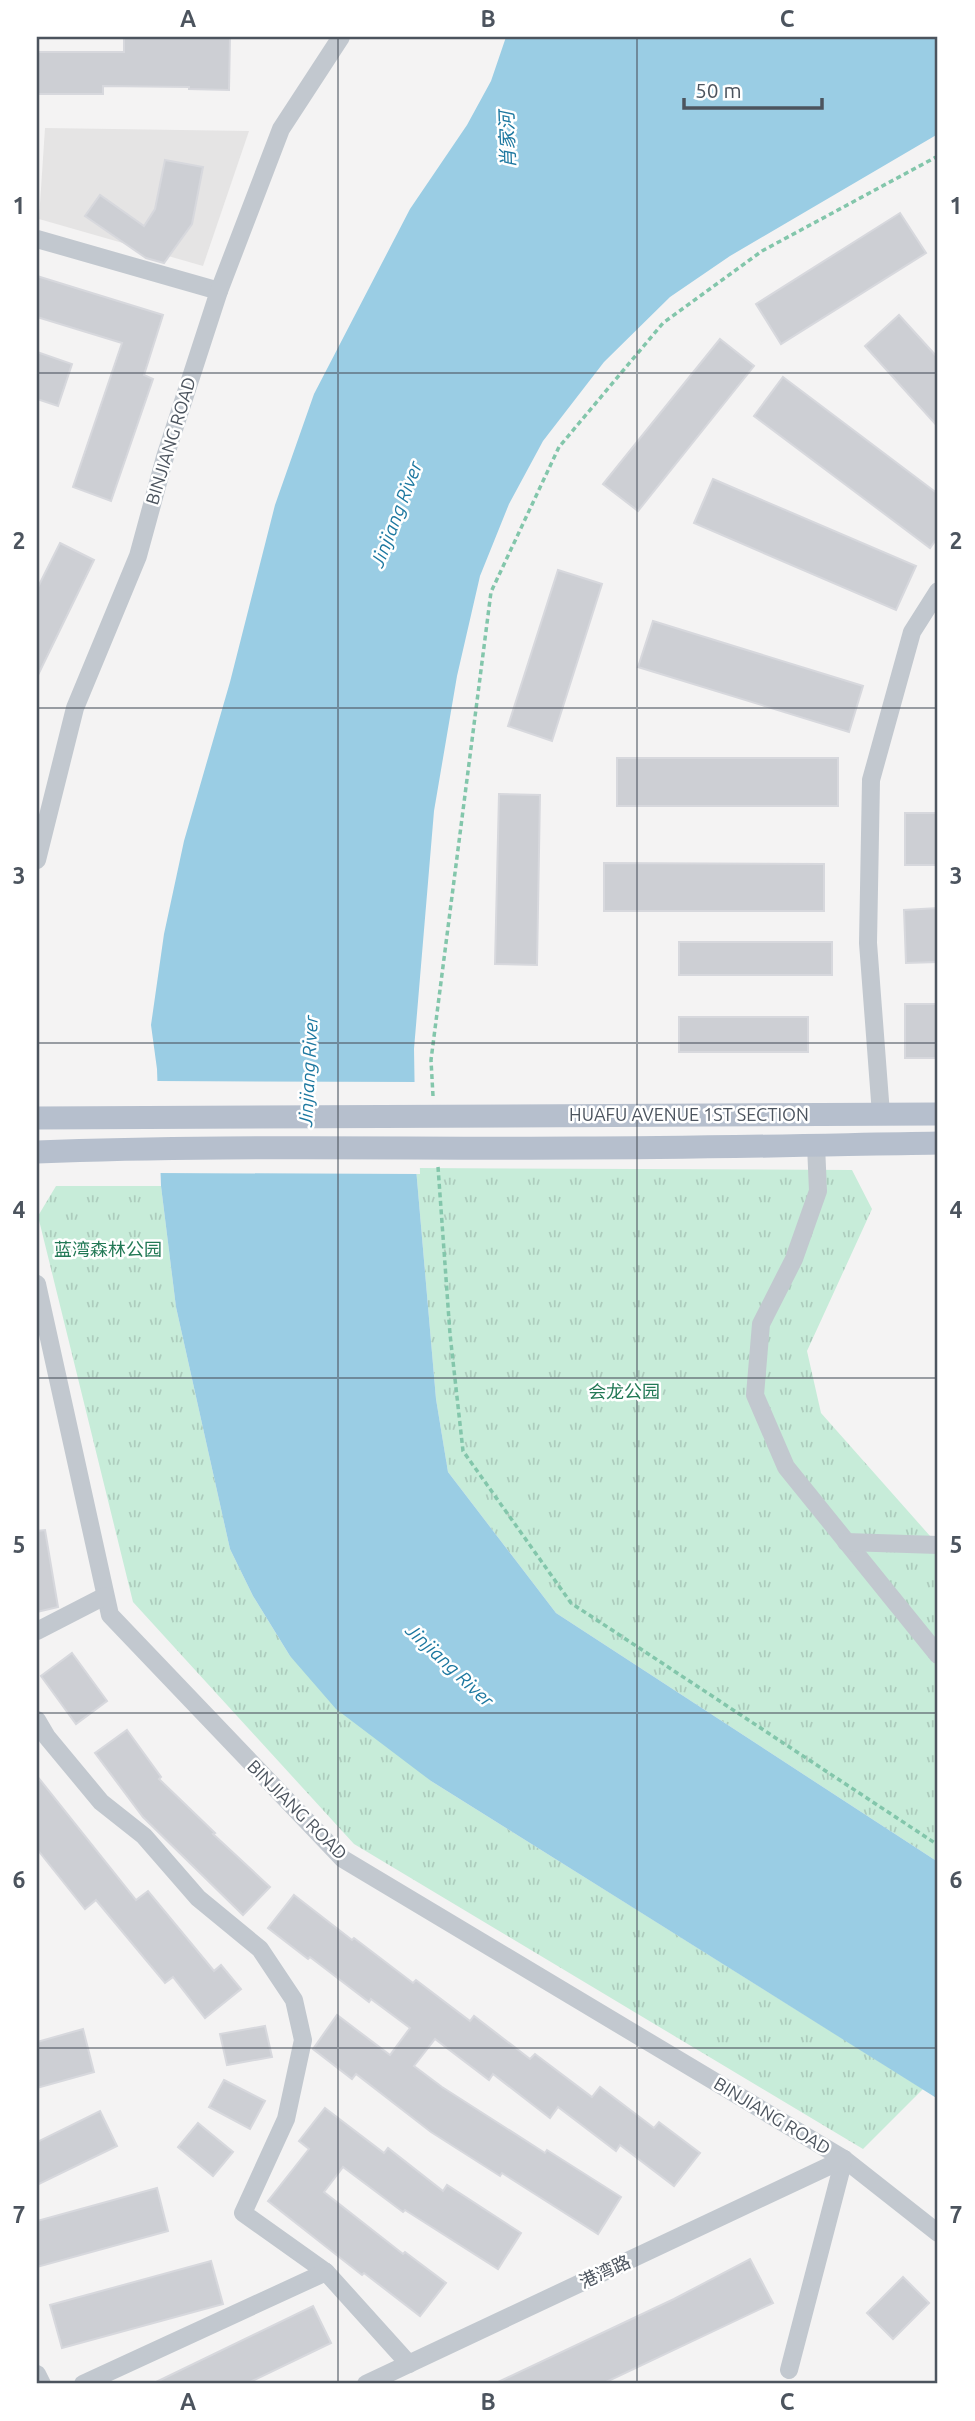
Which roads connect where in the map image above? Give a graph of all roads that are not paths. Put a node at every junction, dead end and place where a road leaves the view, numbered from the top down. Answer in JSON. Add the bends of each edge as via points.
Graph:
{"nodes":[{"id":1,"x":341,"y":37,"type":"edge"},
{"id":2,"x":37,"y":239,"type":"edge"},
{"id":3,"x":219,"y":291,"type":"junction"},
{"id":4,"x":938,"y":591,"type":"edge"},
{"id":5,"x":37,"y":860,"type":"edge"},
{"id":6,"x":881,"y":1114,"type":"junction"},
{"id":7,"x":938,"y":1114,"type":"edge"},
{"id":8,"x":37,"y":1118,"type":"edge"},
{"id":9,"x":938,"y":1143,"type":"edge"},
{"id":10,"x":816,"y":1145,"type":"junction"},
{"id":11,"x":37,"y":1152,"type":"edge"},
{"id":12,"x":37,"y":1284,"type":"edge"},
{"id":13,"x":846,"y":1542,"type":"junction"},
{"id":14,"x":938,"y":1545,"type":"edge"},
{"id":15,"x":105,"y":1596,"type":"junction"},
{"id":16,"x":37,"y":1631,"type":"edge"},
{"id":17,"x":938,"y":1655,"type":"edge"},
{"id":18,"x":37,"y":1720,"type":"edge"},
{"id":19,"x":845,"y":2159,"type":"junction"},
{"id":20,"x":938,"y":2233,"type":"edge"},
{"id":21,"x":326,"y":2272,"type":"junction"},
{"id":22,"x":409,"y":2364,"type":"junction"},
{"id":23,"x":789,"y":2370,"type":"dead end"},
{"id":24,"x":37,"y":2374,"type":"edge"},
{"id":25,"x":42,"y":2384,"type":"edge"},
{"id":26,"x":83,"y":2384,"type":"edge"},
{"id":27,"x":366,"y":2384,"type":"edge"}],
"edges":[{"from":1,"to":3,"type":"street","name":"BINJIANG ROAD","via":[[281,129]]},
{"from":2,"to":3,"type":"street"},
{"from":3,"to":5,"type":"street","name":"BINJIANG ROAD","via":[[138,556],[75,708]]},
{"from":4,"to":6,"type":"street","via":[[912,632],[871,780],[868,943]]},
{"from":6,"to":7,"type":"main road","name":"HUAFU AVENUE 1ST SECTION"},
{"from":6,"to":8,"type":"main road","name":"HUAFU AVENUE 1ST SECTION","via":[[437,1108]]},
{"from":9,"to":10,"type":"main road"},
{"from":10,"to":11,"type":"main road"},
{"from":10,"to":13,"type":"street","via":[[818,1191],[794,1259],[761,1324],[755,1395],[786,1467]]},
{"from":12,"to":15,"type":"street","name":"BINJIANG ROAD"},
{"from":13,"to":14,"type":"street"},
{"from":13,"to":17,"type":"street"},
{"from":15,"to":16,"type":"street"},
{"from":15,"to":19,"type":"street","name":"BINJIANG ROAD","via":[[110,1615],[343,1859]]},
{"from":18,"to":21,"type":"street","via":[[101,1802],[144,1836],[198,1898],[260,1949],[294,2000],[303,2040],[286,2119],[243,2213]]},
{"from":19,"to":20,"type":"street","name":"BINJIANG ROAD"},
{"from":19,"to":22,"type":"street","name":"港湾路"},
{"from":19,"to":23,"type":"street"},
{"from":21,"to":22,"type":"street"},
{"from":21,"to":26,"type":"street"},
{"from":22,"to":27,"type":"street","name":"港湾路"},
{"from":24,"to":25,"type":"street"}]}
